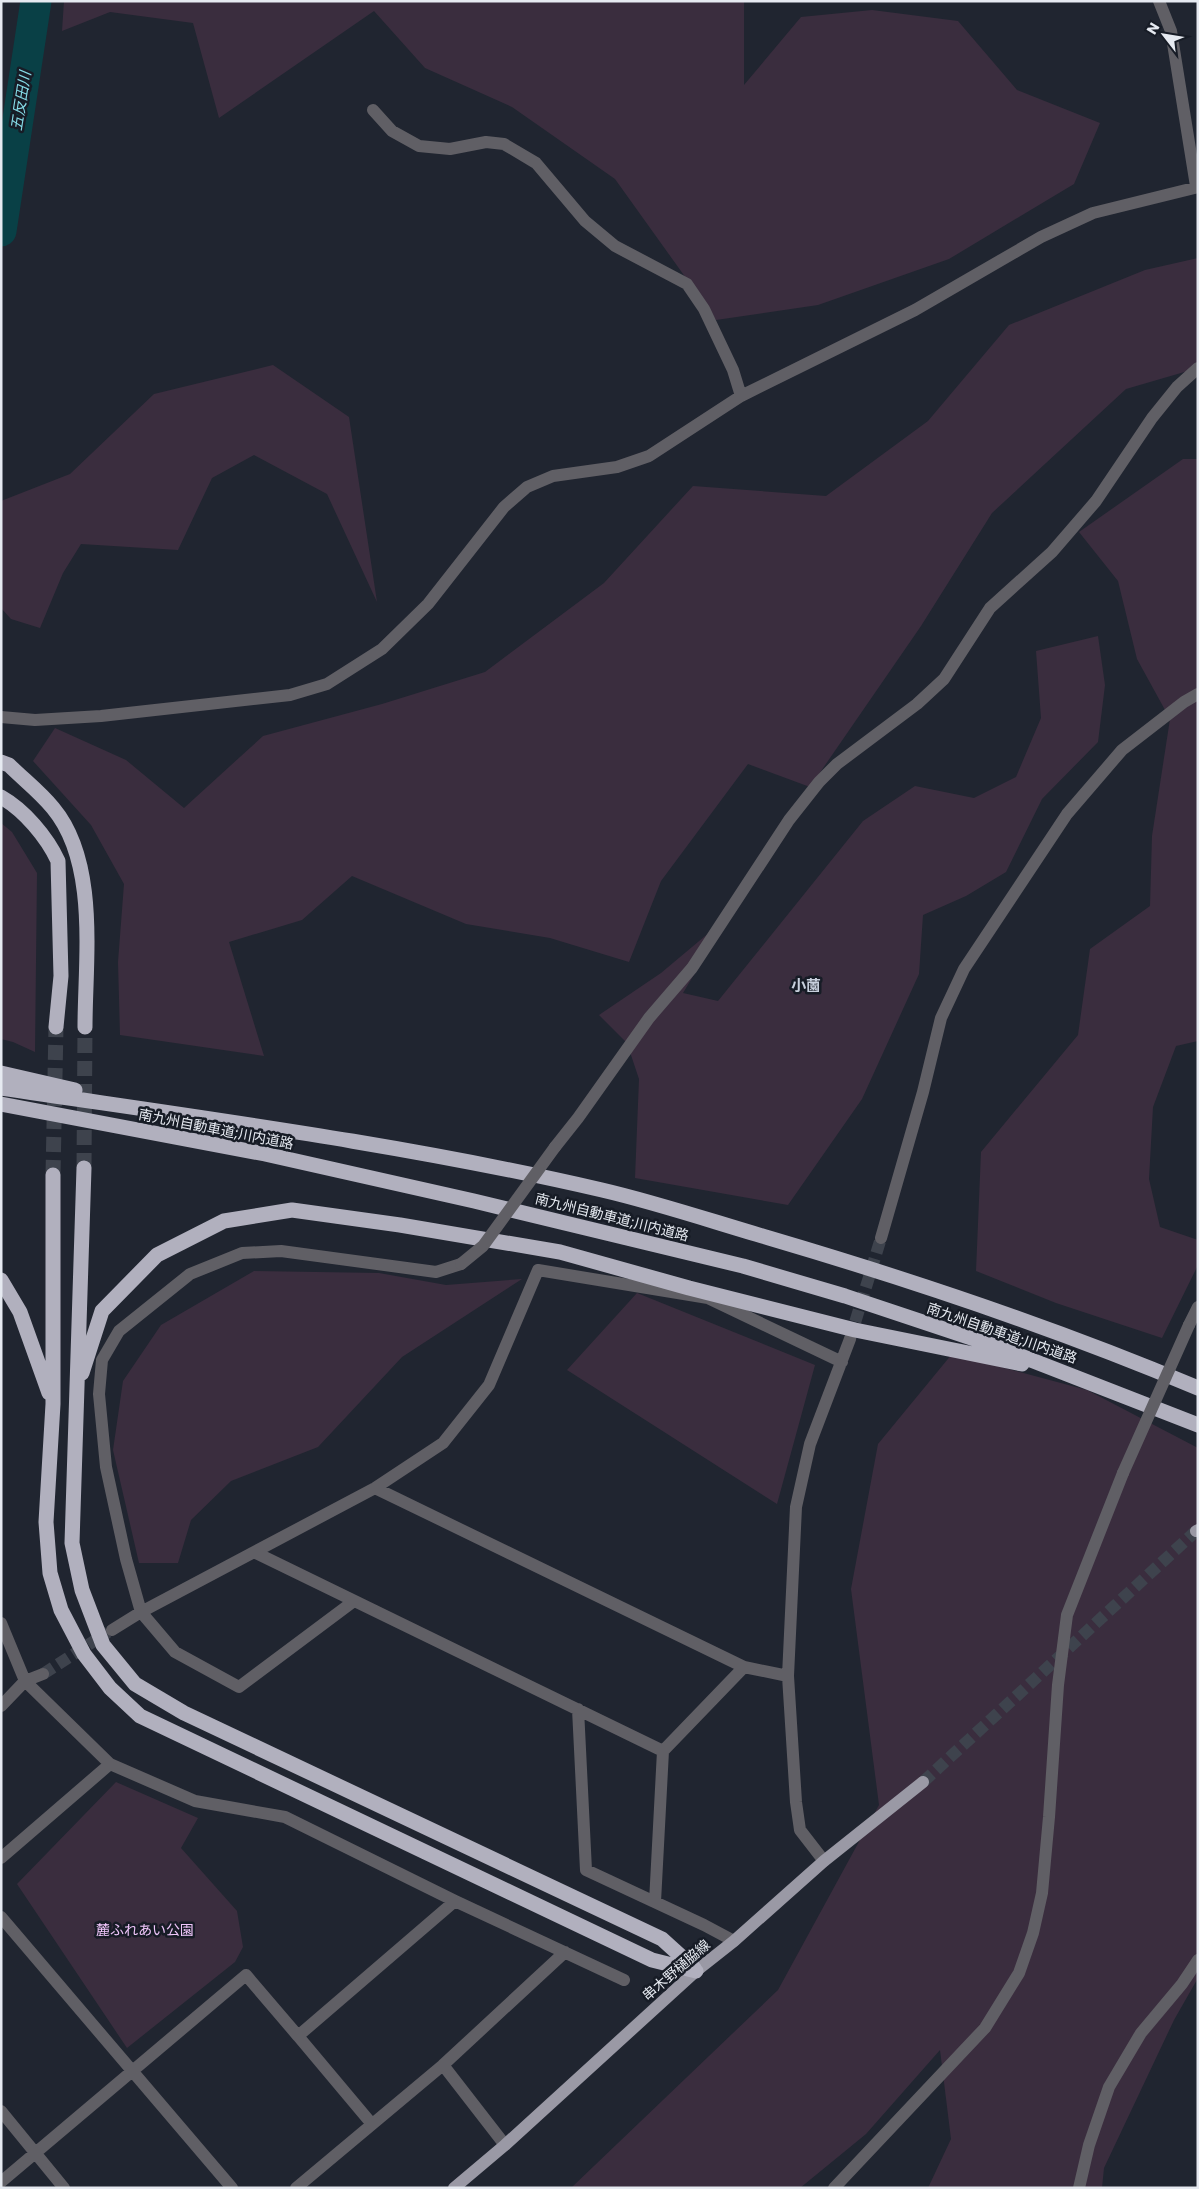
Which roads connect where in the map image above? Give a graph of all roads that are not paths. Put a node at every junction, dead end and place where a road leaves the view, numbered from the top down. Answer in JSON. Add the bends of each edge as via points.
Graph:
{"nodes":[{"id":1,"x":1159,"y":1,"type":"edge"},
{"id":2,"x":373,"y":110,"type":"dead end"},
{"id":3,"x":1197,"y":187,"type":"edge"},
{"id":4,"x":1198,"y":368,"type":"edge"},
{"id":5,"x":741,"y":396,"type":"junction"},
{"id":6,"x":1198,"y":694,"type":"edge"},
{"id":7,"x":1,"y":717,"type":"edge"},
{"id":8,"x":1,"y":762,"type":"edge"},
{"id":9,"x":1,"y":797,"type":"edge"},
{"id":10,"x":56,"y":1027,"type":"tunnel mouth"},
{"id":11,"x":86,"y":1028,"type":"tunnel mouth"},
{"id":12,"x":1,"y":1073,"type":"edge"},
{"id":13,"x":1,"y":1088,"type":"edge"},
{"id":14,"x":1,"y":1104,"type":"edge"},
{"id":15,"x":439,"y":1156,"type":"junction"},
{"id":16,"x":84,"y":1168,"type":"tunnel mouth"},
{"id":17,"x":53,"y":1176,"type":"tunnel mouth"},
{"id":18,"x":881,"y":1238,"type":"tunnel mouth"},
{"id":19,"x":1,"y":1280,"type":"edge"},
{"id":20,"x":1198,"y":1307,"type":"edge"},
{"id":21,"x":850,"y":1339,"type":"tunnel mouth"},
{"id":22,"x":842,"y":1362,"type":"junction"},
{"id":23,"x":1070,"y":1374,"type":"junction"},
{"id":24,"x":1198,"y":1388,"type":"edge"},
{"id":25,"x":76,"y":1394,"type":"junction"},
{"id":26,"x":53,"y":1404,"type":"junction"},
{"id":27,"x":1198,"y":1425,"type":"edge"},
{"id":28,"x":375,"y":1488,"type":"junction"},
{"id":29,"x":256,"y":1553,"type":"junction"},
{"id":30,"x":354,"y":1601,"type":"junction"},
{"id":31,"x":141,"y":1612,"type":"junction"},
{"id":32,"x":1,"y":1623,"type":"edge"},
{"id":33,"x":112,"y":1630,"type":"tunnel mouth"},
{"id":34,"x":744,"y":1667,"type":"junction"},
{"id":35,"x":43,"y":1674,"type":"tunnel mouth"},
{"id":36,"x":788,"y":1676,"type":"junction"},
{"id":37,"x":25,"y":1681,"type":"junction"},
{"id":38,"x":1,"y":1706,"type":"edge"},
{"id":39,"x":578,"y":1709,"type":"junction"},
{"id":40,"x":663,"y":1751,"type":"junction"},
{"id":41,"x":110,"y":1764,"type":"junction"},
{"id":42,"x":923,"y":1782,"type":"tunnel mouth"},
{"id":43,"x":1,"y":1858,"type":"edge"},
{"id":44,"x":824,"y":1861,"type":"junction"},
{"id":45,"x":455,"y":1901,"type":"junction"},
{"id":46,"x":655,"y":1902,"type":"junction"},
{"id":47,"x":1,"y":1916,"type":"edge"},
{"id":48,"x":734,"y":1941,"type":"junction"},
{"id":49,"x":565,"y":1952,"type":"junction"},
{"id":50,"x":1198,"y":1960,"type":"edge"},
{"id":51,"x":696,"y":1970,"type":"junction"},
{"id":52,"x":624,"y":1980,"type":"dead end"},
{"id":53,"x":1192,"y":1980,"type":"edge"},
{"id":54,"x":298,"y":2036,"type":"junction"},
{"id":55,"x":443,"y":2065,"type":"junction"},
{"id":56,"x":132,"y":2070,"type":"junction"},
{"id":57,"x":1,"y":2111,"type":"edge"},
{"id":58,"x":371,"y":2123,"type":"junction"},
{"id":59,"x":505,"y":2145,"type":"junction"},
{"id":60,"x":36,"y":2154,"type":"junction"},
{"id":61,"x":1,"y":2182,"type":"edge"},
{"id":62,"x":64,"y":2188,"type":"edge"},
{"id":63,"x":232,"y":2188,"type":"edge"},
{"id":64,"x":296,"y":2188,"type":"edge"},
{"id":65,"x":454,"y":2188,"type":"edge"},
{"id":66,"x":834,"y":2188,"type":"edge"},
{"id":67,"x":1079,"y":2188,"type":"edge"}],
"edges":[{"from":1,"to":3,"type":"street","via":[[1171,31]]},
{"from":2,"to":5,"type":"street","via":[[392,132],[419,146],[450,149],[486,142],[504,144],[536,163],[585,220],[615,246],[687,284],[708,318],[733,370]]},
{"from":3,"to":5,"type":"street","via":[[1093,213],[1041,237],[916,310]]},
{"from":4,"to":31,"type":"street","bridge":true,"via":[[1152,418],[1096,502],[1058,545],[990,608],[944,679],[917,704],[837,764],[789,820],[692,968],[649,1018],[483,1246],[461,1264],[436,1272],[281,1251],[242,1252],[190,1274],[119,1331],[102,1360],[99,1394],[106,1467]]},
{"from":5,"to":7,"type":"street","via":[[649,456],[617,467],[553,476],[527,487],[504,507],[428,604],[382,650],[327,684],[290,695],[102,716],[35,720]]},
{"from":6,"to":18,"type":"street","via":[[1122,750],[1067,814],[964,969],[941,1018]]},
{"from":8,"to":11,"type":"highway","via":[[9,765],[54,808],[73,841],[88,928]]},
{"from":9,"to":10,"type":"highway","via":[[30,822],[52,847],[58,861],[61,976]]},
{"from":12,"to":15,"type":"highway","via":[[70,1089],[288,1122]]},
{"from":13,"to":15,"type":"highway","name":"南九州自動車道;川内道路"},
{"from":14,"to":23,"type":"highway","name":"南九州自動車道;川内道路","via":[[265,1154],[743,1266],[862,1302]]},
{"from":15,"to":24,"type":"highway","name":"南九州自動車道;川内道路","via":[[605,1190],[856,1264],[1008,1313]]},
{"from":16,"to":25,"type":"highway"},
{"from":17,"to":26,"type":"highway"},
{"from":19,"to":26,"type":"highway","via":[[20,1312]]},
{"from":20,"to":66,"type":"street","bridge":true,"via":[[1123,1473],[1067,1615],[1058,1685],[1042,1893],[1019,1973],[985,2028]]},
{"from":21,"to":22,"type":"street"},
{"from":22,"to":28,"type":"street","via":[[708,1298],[538,1270],[489,1385],[443,1443]]},
{"from":22,"to":36,"type":"street","via":[[810,1444],[796,1507]]},
{"from":23,"to":25,"type":"highway","via":[[855,1330],[560,1252],[292,1210],[224,1221],[157,1255],[102,1311]]},
{"from":23,"to":27,"type":"highway","name":"南九州自動車道;川内道路"},
{"from":25,"to":51,"type":"highway","via":[[72,1543],[82,1590],[103,1645],[135,1684],[193,1717],[662,1939]]},
{"from":26,"to":51,"type":"highway","via":[[46,1522],[50,1572],[61,1610],[84,1654],[110,1688],[140,1716],[652,1960]]},
{"from":28,"to":29,"type":"street"},
{"from":28,"to":34,"type":"street"},
{"from":29,"to":30,"type":"street"},
{"from":29,"to":31,"type":"street"},
{"from":30,"to":31,"type":"street","via":[[239,1687],[175,1652]]},
{"from":30,"to":39,"type":"street"},
{"from":31,"to":33,"type":"street"},
{"from":32,"to":37,"type":"street"},
{"from":34,"to":36,"type":"street"},
{"from":34,"to":40,"type":"street"},
{"from":35,"to":37,"type":"street"},
{"from":36,"to":44,"type":"street","via":[[800,1830]]},
{"from":37,"to":38,"type":"street"},
{"from":37,"to":41,"type":"street"},
{"from":39,"to":40,"type":"street"},
{"from":39,"to":46,"type":"street","via":[[586,1870]]},
{"from":40,"to":46,"type":"street"},
{"from":41,"to":43,"type":"street"},
{"from":41,"to":45,"type":"street","via":[[195,1801],[285,1817]]},
{"from":42,"to":44,"type":"main road","name":"串木野樋脇線"},
{"from":44,"to":48,"type":"main road","name":"串木野樋脇線"},
{"from":45,"to":49,"type":"street"},
{"from":45,"to":54,"type":"street"},
{"from":46,"to":48,"type":"street"},
{"from":47,"to":56,"type":"street"},
{"from":48,"to":51,"type":"main road","name":"串木野樋脇線"},
{"from":49,"to":52,"type":"street"},
{"from":49,"to":55,"type":"street"},
{"from":50,"to":53,"type":"street"},
{"from":51,"to":59,"type":"main road","name":"串木野樋脇線"},
{"from":53,"to":67,"type":"street","via":[[1141,2033],[1109,2087],[1089,2145]]},
{"from":54,"to":56,"type":"street","via":[[246,1975]]},
{"from":54,"to":58,"type":"street"},
{"from":55,"to":58,"type":"street"},
{"from":55,"to":59,"type":"street"},
{"from":56,"to":60,"type":"street"},
{"from":56,"to":63,"type":"street"},
{"from":57,"to":60,"type":"street"},
{"from":58,"to":64,"type":"street"},
{"from":59,"to":65,"type":"main road","name":"串木野樋脇線"},
{"from":60,"to":61,"type":"street"},
{"from":60,"to":62,"type":"street"}]}
